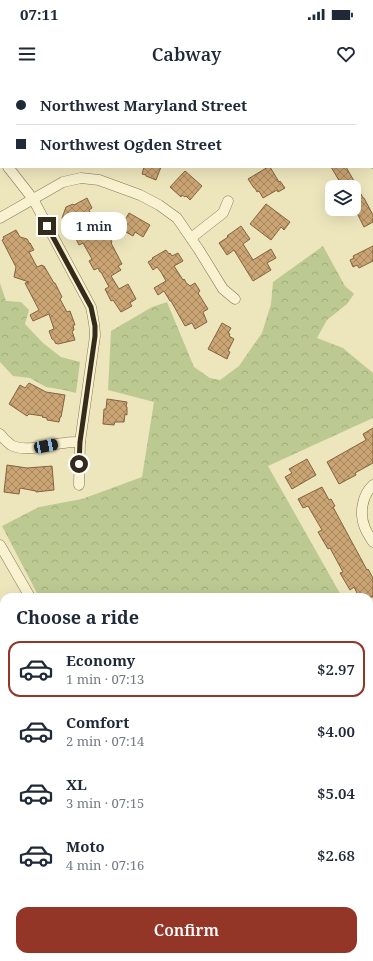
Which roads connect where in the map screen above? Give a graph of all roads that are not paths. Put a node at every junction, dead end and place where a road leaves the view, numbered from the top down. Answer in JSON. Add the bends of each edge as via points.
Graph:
{"nodes":[{"id":1,"x":9,"y":168,"type":"edge"},
{"id":2,"x":33,"y":199,"type":"junction"},
{"id":3,"x":228,"y":201,"type":"dead end"},
{"id":4,"x":0,"y":218,"type":"edge"},
{"id":5,"x":191,"y":238,"type":"junction"},
{"id":6,"x":235,"y":299,"type":"dead end"},
{"id":7,"x":0,"y":434,"type":"edge"},
{"id":8,"x":80,"y":442,"type":"junction"},
{"id":9,"x":79,"y":485,"type":"dead end"},
{"id":10,"x":373,"y":485,"type":"edge"},
{"id":11,"x":373,"y":542,"type":"edge"},
{"id":12,"x":0,"y":545,"type":"edge"},
{"id":13,"x":28,"y":593,"type":"edge"}],
"edges":[{"from":1,"to":2,"type":"street"},
{"from":2,"to":4,"type":"street"},
{"from":2,"to":5,"type":"street","via":[[63,182],[81,178],[99,180],[159,205],[177,218]]},
{"from":2,"to":8,"type":"street","via":[[91,307],[95,326]]},
{"from":3,"to":5,"type":"street","via":[[223,213]]},
{"from":5,"to":6,"type":"street","via":[[223,289]]},
{"from":7,"to":8,"type":"street","via":[[9,444],[21,448]]},
{"from":8,"to":9,"type":"street"},
{"from":10,"to":11,"type":"street","via":[[364,500],[362,513],[364,527]]},
{"from":12,"to":13,"type":"street"}]}
